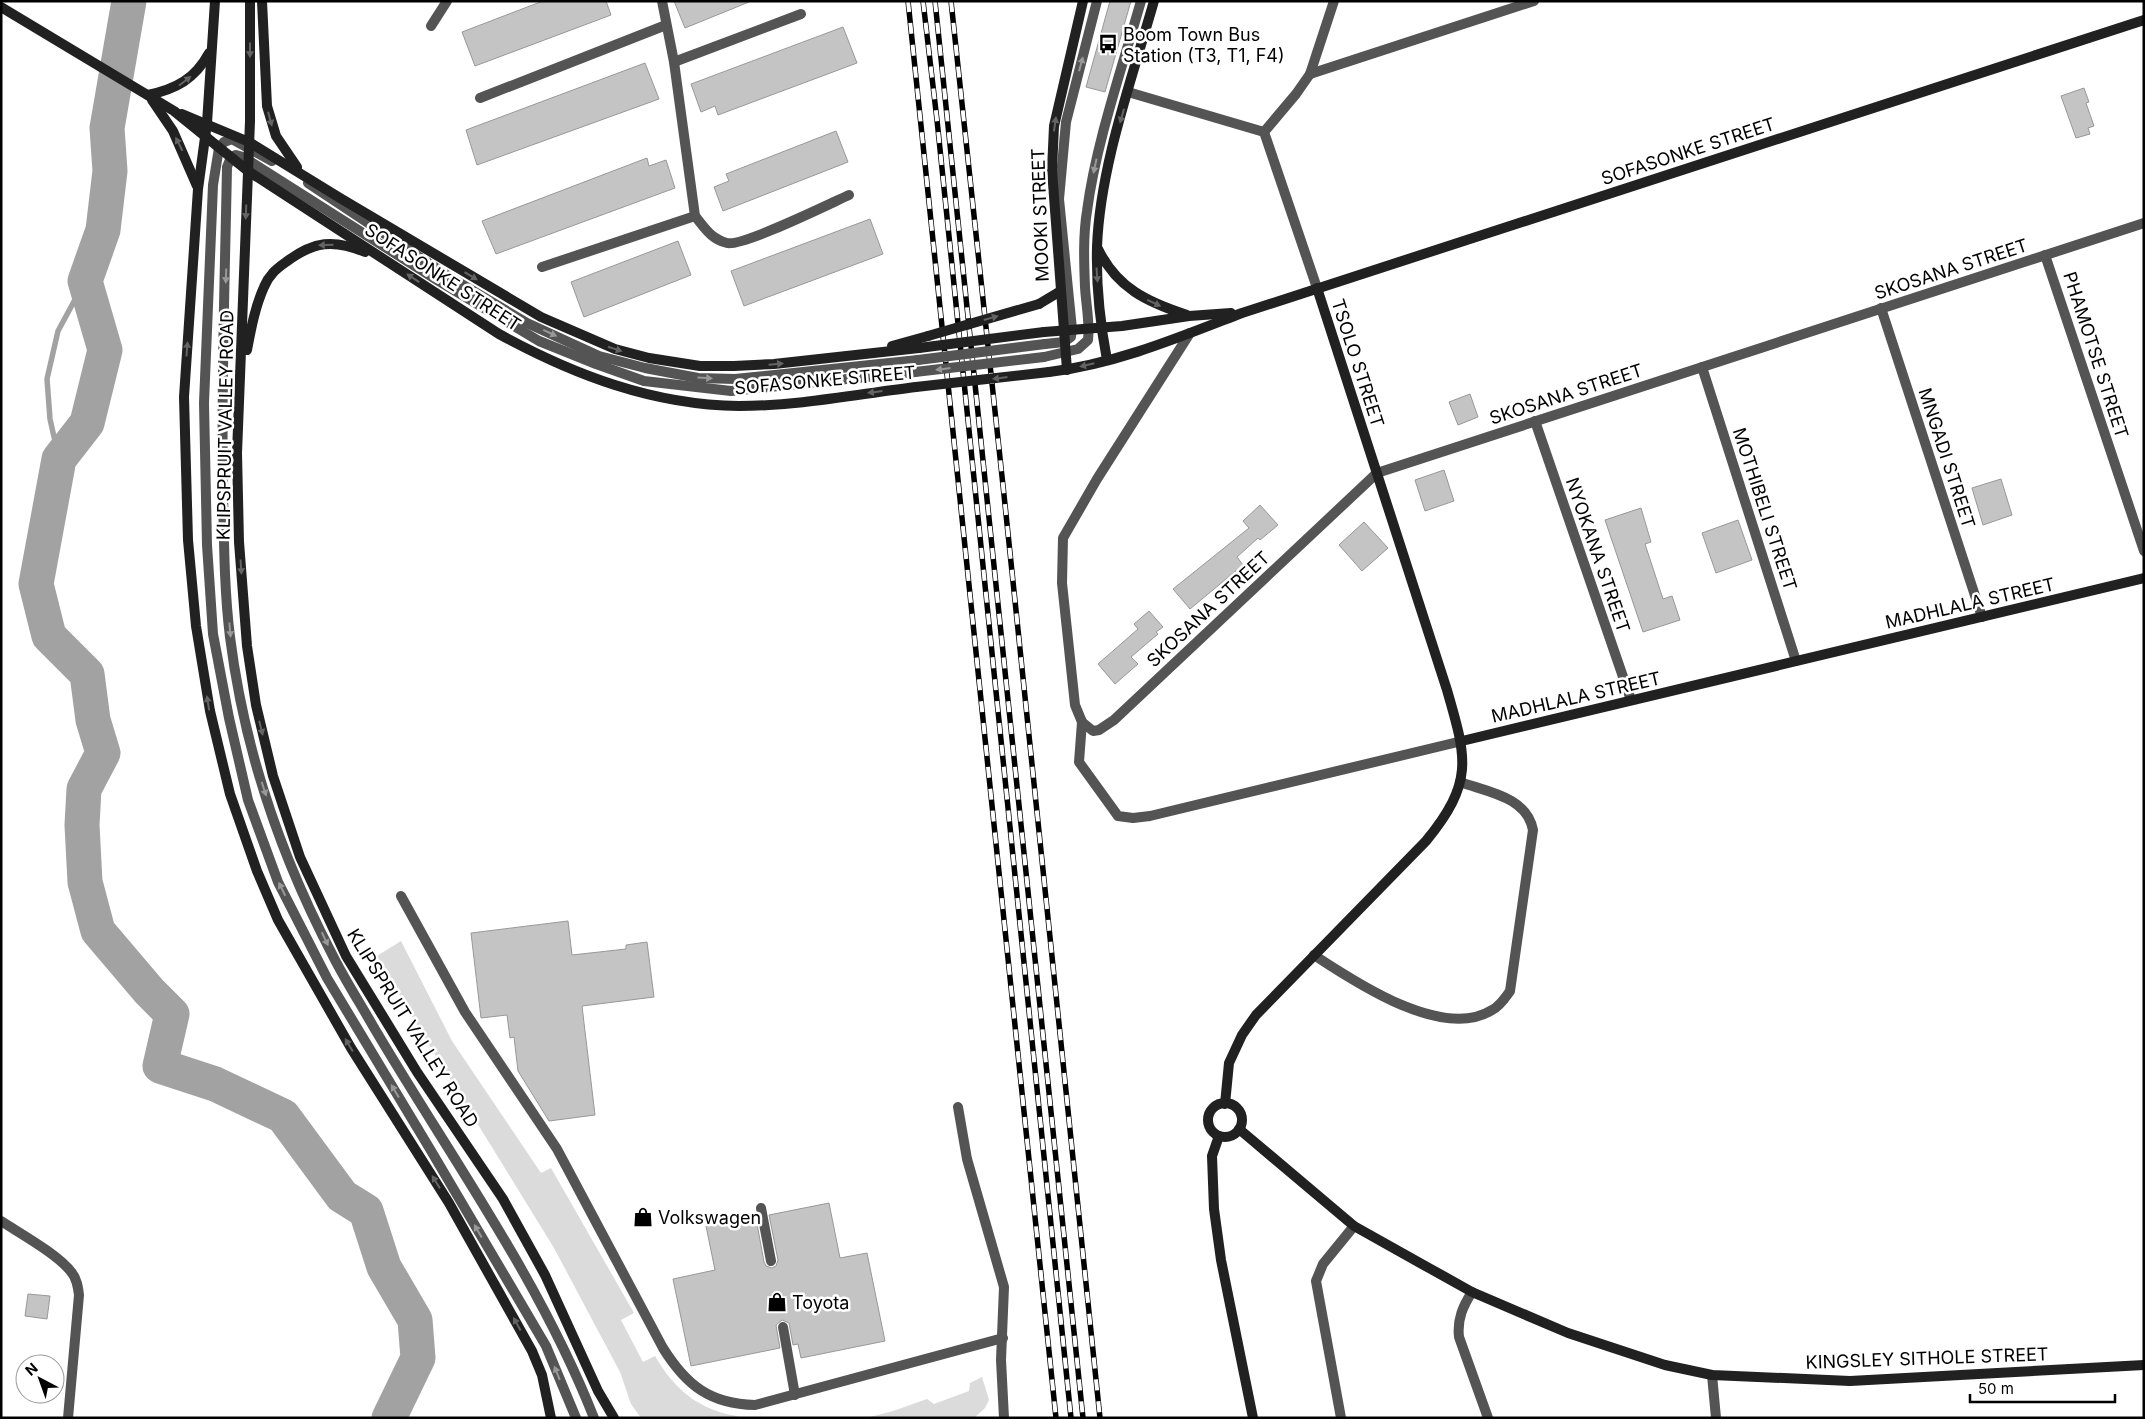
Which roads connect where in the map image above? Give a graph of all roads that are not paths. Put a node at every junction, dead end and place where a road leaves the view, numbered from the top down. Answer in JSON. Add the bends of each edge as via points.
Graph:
{"nodes":[{"id":1,"x":215,"y":1,"type":"edge"},
{"id":2,"x":250,"y":1,"type":"edge"},
{"id":3,"x":262,"y":1,"type":"edge"},
{"id":4,"x":447,"y":1,"type":"edge"},
{"id":5,"x":662,"y":1,"type":"edge"},
{"id":6,"x":1083,"y":1,"type":"edge"},
{"id":7,"x":1097,"y":1,"type":"edge"},
{"id":8,"x":1141,"y":1,"type":"edge"},
{"id":9,"x":1154,"y":1,"type":"edge"},
{"id":10,"x":1334,"y":1,"type":"edge"},
{"id":11,"x":1534,"y":1,"type":"edge"},
{"id":12,"x":1,"y":7,"type":"edge"},
{"id":13,"x":801,"y":14,"type":"dead end"},
{"id":14,"x":2144,"y":20,"type":"edge"},
{"id":15,"x":666,"y":25,"type":"junction"},
{"id":16,"x":432,"y":26,"type":"dead end"},
{"id":17,"x":210,"y":50,"type":"junction"},
{"id":18,"x":674,"y":62,"type":"junction"},
{"id":19,"x":1310,"y":74,"type":"junction"},
{"id":20,"x":1128,"y":92,"type":"junction"},
{"id":21,"x":148,"y":95,"type":"junction"},
{"id":22,"x":480,"y":98,"type":"dead end"},
{"id":23,"x":174,"y":110,"type":"junction"},
{"id":24,"x":207,"y":122,"type":"junction"},
{"id":25,"x":1264,"y":132,"type":"junction"},
{"id":26,"x":205,"y":137,"type":"junction"},
{"id":27,"x":221,"y":145,"type":"junction"},
{"id":28,"x":249,"y":145,"type":"junction"},
{"id":29,"x":230,"y":157,"type":"junction"},
{"id":30,"x":248,"y":166,"type":"junction"},
{"id":31,"x":302,"y":173,"type":"junction"},
{"id":32,"x":198,"y":189,"type":"junction"},
{"id":33,"x":849,"y":195,"type":"dead end"},
{"id":34,"x":695,"y":216,"type":"junction"},
{"id":35,"x":2144,"y":223,"type":"edge"},
{"id":36,"x":1097,"y":245,"type":"junction"},
{"id":37,"x":2045,"y":255,"type":"junction"},
{"id":38,"x":389,"y":262,"type":"junction"},
{"id":39,"x":542,"y":267,"type":"dead end"},
{"id":40,"x":1317,"y":288,"type":"junction"},
{"id":41,"x":1059,"y":292,"type":"junction"},
{"id":42,"x":1881,"y":308,"type":"junction"},
{"id":43,"x":1242,"y":313,"type":"junction"},
{"id":44,"x":1189,"y":316,"type":"junction"},
{"id":45,"x":1101,"y":327,"type":"junction"},
{"id":46,"x":1090,"y":328,"type":"junction"},
{"id":47,"x":1067,"y":329,"type":"junction"},
{"id":48,"x":1190,"y":333,"type":"junction"},
{"id":49,"x":1064,"y":342,"type":"junction"},
{"id":50,"x":867,"y":353,"type":"junction"},
{"id":51,"x":1065,"y":353,"type":"junction"},
{"id":52,"x":1108,"y":360,"type":"junction"},
{"id":53,"x":1702,"y":367,"type":"junction"},
{"id":54,"x":1066,"y":370,"type":"junction"},
{"id":55,"x":241,"y":392,"type":"junction"},
{"id":56,"x":1535,"y":421,"type":"junction"},
{"id":57,"x":1377,"y":473,"type":"junction"},
{"id":58,"x":2144,"y":552,"type":"edge"},
{"id":59,"x":2144,"y":578,"type":"edge"},
{"id":60,"x":1982,"y":617,"type":"junction"},
{"id":61,"x":1796,"y":661,"type":"junction"},
{"id":62,"x":1631,"y":700,"type":"junction"},
{"id":63,"x":1082,"y":722,"type":"junction"},
{"id":64,"x":1462,"y":741,"type":"junction"},
{"id":65,"x":1460,"y":782,"type":"junction"},
{"id":66,"x":401,"y":896,"type":"dead end"},
{"id":67,"x":1314,"y":956,"type":"junction"},
{"id":68,"x":1224,"y":1104,"type":"junction"},
{"id":69,"x":958,"y":1107,"type":"dead end"},
{"id":70,"x":1239,"y":1129,"type":"junction"},
{"id":71,"x":1218,"y":1136,"type":"junction"},
{"id":72,"x":761,"y":1208,"type":"dead end"},
{"id":73,"x":1,"y":1221,"type":"edge"},
{"id":74,"x":1354,"y":1226,"type":"junction"},
{"id":75,"x":771,"y":1262,"type":"dead end"},
{"id":76,"x":1472,"y":1292,"type":"junction"},
{"id":77,"x":783,"y":1327,"type":"dead end"},
{"id":78,"x":1003,"y":1338,"type":"junction"},
{"id":79,"x":2144,"y":1365,"type":"edge"},
{"id":80,"x":1712,"y":1375,"type":"junction"},
{"id":81,"x":795,"y":1395,"type":"junction"},
{"id":82,"x":68,"y":1418,"type":"edge"},
{"id":83,"x":551,"y":1418,"type":"edge"},
{"id":84,"x":576,"y":1418,"type":"edge"},
{"id":85,"x":594,"y":1418,"type":"edge"},
{"id":86,"x":614,"y":1418,"type":"edge"},
{"id":87,"x":1004,"y":1418,"type":"edge"},
{"id":88,"x":1253,"y":1418,"type":"edge"},
{"id":89,"x":1341,"y":1418,"type":"edge"},
{"id":90,"x":1488,"y":1418,"type":"edge"},
{"id":91,"x":1716,"y":1418,"type":"edge"}],
"edges":[{"from":1,"to":17,"type":"main road","name":"KLIPSPRUIT VALLEY ROAD"},
{"from":2,"to":28,"type":"main road","name":"KLIPSPRUIT VALLEY ROAD","one_way":true},
{"from":3,"to":31,"type":"main road","one_way":true,"via":[[267,106],[276,136]]},
{"from":4,"to":16,"type":"street"},
{"from":5,"to":15,"type":"street"},
{"from":41,"to":6,"type":"main road","name":"MOOKI STREET","one_way":true,"via":[[1052,170],[1054,126]]},
{"from":47,"to":7,"type":"street","name":"MOOKI STREET","one_way":true,"via":[[1069,302],[1059,199],[1066,122]]},
{"from":8,"to":46,"type":"street","one_way":true,"via":[[1096,163],[1087,212],[1084,254]]},
{"from":9,"to":20,"type":"main road"},
{"from":10,"to":19,"type":"street"},
{"from":11,"to":19,"type":"street"},
{"from":12,"to":21,"type":"main road"},
{"from":13,"to":18,"type":"street"},
{"from":14,"to":40,"type":"main road","name":"SOFASONKE STREET"},
{"from":15,"to":18,"type":"street"},
{"from":15,"to":22,"type":"street"},
{"from":21,"to":17,"type":"main road","one_way":true,"via":[[182,84],[198,71]]},
{"from":17,"to":24,"type":"main road","name":"KLIPSPRUIT VALLEY ROAD"},
{"from":18,"to":34,"type":"street"},
{"from":19,"to":25,"type":"street"},
{"from":20,"to":25,"type":"street"},
{"from":20,"to":36,"type":"main road","one_way":true,"via":[[1106,177]]},
{"from":21,"to":23,"type":"main road"},
{"from":32,"to":21,"type":"main road","one_way":true,"via":[[173,131]]},
{"from":23,"to":24,"type":"main road","name":"SOFASONKE STREET"},
{"from":23,"to":26,"type":"main road"},
{"from":24,"to":26,"type":"main road","name":"KLIPSPRUIT VALLEY ROAD"},
{"from":24,"to":28,"type":"main road","name":"SOFASONKE STREET"},
{"from":25,"to":40,"type":"street","name":"TSOLO STREET"},
{"from":26,"to":27,"type":"main road"},
{"from":26,"to":32,"type":"main road","name":"KLIPSPRUIT VALLEY ROAD"},
{"from":27,"to":28,"type":"street","via":[[232,139]]},
{"from":27,"to":29,"type":"main road"},
{"from":84,"to":27,"type":"street","name":"KLIPSPRUIT VALLEY ROAD","one_way":true,"via":[[546,1346],[327,978],[278,882],[248,800],[214,634],[206,545],[204,403],[213,185]]},
{"from":28,"to":30,"type":"main road","name":"KLIPSPRUIT VALLEY ROAD"},
{"from":28,"to":31,"type":"main road","name":"SOFASONKE STREET"},
{"from":28,"to":49,"type":"street","one_way":true,"bridge":true,"via":[[448,276],[527,323],[599,356],[645,368],[698,378],[735,379]]},
{"from":29,"to":30,"type":"street","via":[[240,155]]},
{"from":29,"to":85,"type":"street","name":"KLIPSPRUIT VALLEY ROAD","one_way":true,"via":[[227,167],[223,370],[224,541],[230,637],[257,768],[290,867],[333,957],[515,1257],[559,1340]]},
{"from":30,"to":38,"type":"main road","name":"SOFASONKE STREET"},
{"from":51,"to":30,"type":"street","one_way":true,"bridge":true,"via":[[731,391],[644,381],[539,341]]},
{"from":30,"to":55,"type":"main road","name":"KLIPSPRUIT VALLEY ROAD","one_way":true},
{"from":31,"to":50,"type":"main road","name":"SOFASONKE STREET","one_way":true,"via":[[541,317],[615,349],[649,358],[734,366]]},
{"from":83,"to":32,"type":"main road","name":"KLIPSPRUIT VALLEY ROAD","one_way":true,"via":[[542,1374],[532,1351],[449,1202],[351,1048],[278,920],[230,794],[205,683],[188,540],[184,397]]},
{"from":33,"to":34,"type":"street","via":[[748,239],[729,244],[711,236]]},
{"from":34,"to":39,"type":"street"},
{"from":35,"to":37,"type":"street","name":"SKOSANA STREET"},
{"from":36,"to":44,"type":"main road","one_way":true,"via":[[1106,265],[1129,288],[1159,306]]},
{"from":36,"to":45,"type":"main road","one_way":true},
{"from":37,"to":42,"type":"street","name":"SKOSANA STREET"},
{"from":37,"to":58,"type":"street","name":"PHAMOTSE STREET"},
{"from":54,"to":38,"type":"main road","name":"SOFASONKE STREET","one_way":true,"bridge":true,"via":[[779,404],[694,403],[612,385],[539,356],[499,334]]},
{"from":38,"to":55,"type":"main road","one_way":true,"via":[[349,246],[324,244],[309,247],[272,272],[252,320]]},
{"from":40,"to":43,"type":"main road","name":"SOFASONKE STREET"},
{"from":40,"to":57,"type":"main road","name":"TSOLO STREET"},
{"from":41,"to":47,"type":"main road","name":"MOOKI STREET"},
{"from":50,"to":41,"type":"main road","one_way":true,"bridge":true,"via":[[1039,304]]},
{"from":42,"to":53,"type":"street","name":"SKOSANA STREET"},
{"from":42,"to":60,"type":"street","name":"MNGADI STREET"},
{"from":43,"to":44,"type":"main road","name":"SOFASONKE STREET"},
{"from":43,"to":48,"type":"main road","name":"SOFASONKE STREET"},
{"from":44,"to":45,"type":"main road","name":"SOFASONKE STREET"},
{"from":45,"to":46,"type":"main road","name":"SOFASONKE STREET"},
{"from":45,"to":52,"type":"main road"},
{"from":46,"to":47,"type":"main road","name":"SOFASONKE STREET"},
{"from":46,"to":51,"type":"street","via":[[1084,346]]},
{"from":47,"to":49,"type":"main road","name":"MOOKI STREET"},
{"from":47,"to":50,"type":"main road","name":"SOFASONKE STREET","bridge":true},
{"from":48,"to":52,"type":"main road","name":"SOFASONKE STREET"},
{"from":48,"to":63,"type":"street","via":[[1063,538],[1063,593],[1076,705]]},
{"from":49,"to":51,"type":"main road","name":"MOOKI STREET"},
{"from":51,"to":54,"type":"main road","name":"MOOKI STREET"},
{"from":52,"to":54,"type":"main road","name":"SOFASONKE STREET","one_way":true},
{"from":53,"to":56,"type":"street","name":"SKOSANA STREET"},
{"from":53,"to":61,"type":"street","name":"MOTHIBELI STREET"},
{"from":55,"to":86,"type":"main road","name":"KLIPSPRUIT VALLEY ROAD","one_way":true,"via":[[237,453],[246,646],[273,776],[300,857],[346,956],[417,1072],[503,1199],[545,1274],[598,1391]]},
{"from":56,"to":57,"type":"street","name":"SKOSANA STREET"},
{"from":56,"to":62,"type":"street","name":"NYOKANA STREET"},
{"from":57,"to":63,"type":"street","name":"SKOSANA STREET","via":[[1114,720],[1093,731]]},
{"from":57,"to":64,"type":"main road","name":"TSOLO STREET"},
{"from":59,"to":60,"type":"main road","name":"MADHLALA STREET"},
{"from":60,"to":61,"type":"main road","name":"MADHLALA STREET"},
{"from":61,"to":62,"type":"main road","name":"MADHLALA STREET"},
{"from":62,"to":64,"type":"main road","name":"MADHLALA STREET"},
{"from":63,"to":64,"type":"street","name":"MADHLALA STREET","via":[[1079,762],[1118,816],[1133,818]]},
{"from":64,"to":65,"type":"main road","name":"TSOLO STREET"},
{"from":65,"to":67,"type":"main road","name":"TSOLO STREET","via":[[1445,818],[1426,841]]},
{"from":65,"to":67,"type":"street","via":[[1519,805],[1531,819],[1533,830],[1510,990],[1501,1003],[1479,1016],[1457,1019],[1405,1008],[1364,988]]},
{"from":66,"to":81,"type":"street","via":[[465,1012],[557,1149],[673,1363],[706,1395],[731,1402],[755,1405]]},
{"from":67,"to":68,"type":"main road","name":"TSOLO STREET","via":[[1256,1015],[1242,1035],[1229,1064]]},
{"from":68,"to":70,"type":"main road","via":[[1238,1110]]},
{"from":68,"to":71,"type":"main road","via":[[1214,1108],[1208,1118],[1210,1129]]},
{"from":69,"to":78,"type":"street","via":[[967,1159],[1004,1287]]},
{"from":70,"to":71,"type":"main road","via":[[1232,1135]]},
{"from":70,"to":74,"type":"main road","name":"KINGSLEY SITHOLE STREET"},
{"from":71,"to":88,"type":"main road","via":[[1212,1156],[1212,1177],[1219,1243]]},
{"from":72,"to":75,"type":"street"},
{"from":73,"to":82,"type":"street","via":[[62,1262],[77,1284],[79,1295]]},
{"from":74,"to":76,"type":"main road","name":"KINGSLEY SITHOLE STREET"},
{"from":74,"to":89,"type":"street","via":[[1324,1264],[1316,1281]]},
{"from":76,"to":80,"type":"main road","name":"KINGSLEY SITHOLE STREET","via":[[1619,1351]]},
{"from":76,"to":90,"type":"street","via":[[1461,1310],[1459,1337]]},
{"from":77,"to":81,"type":"street"},
{"from":78,"to":81,"type":"street"},
{"from":78,"to":87,"type":"street"},
{"from":79,"to":80,"type":"main road","name":"KINGSLEY SITHOLE STREET","via":[[1850,1381]]},
{"from":80,"to":91,"type":"street"}]}
